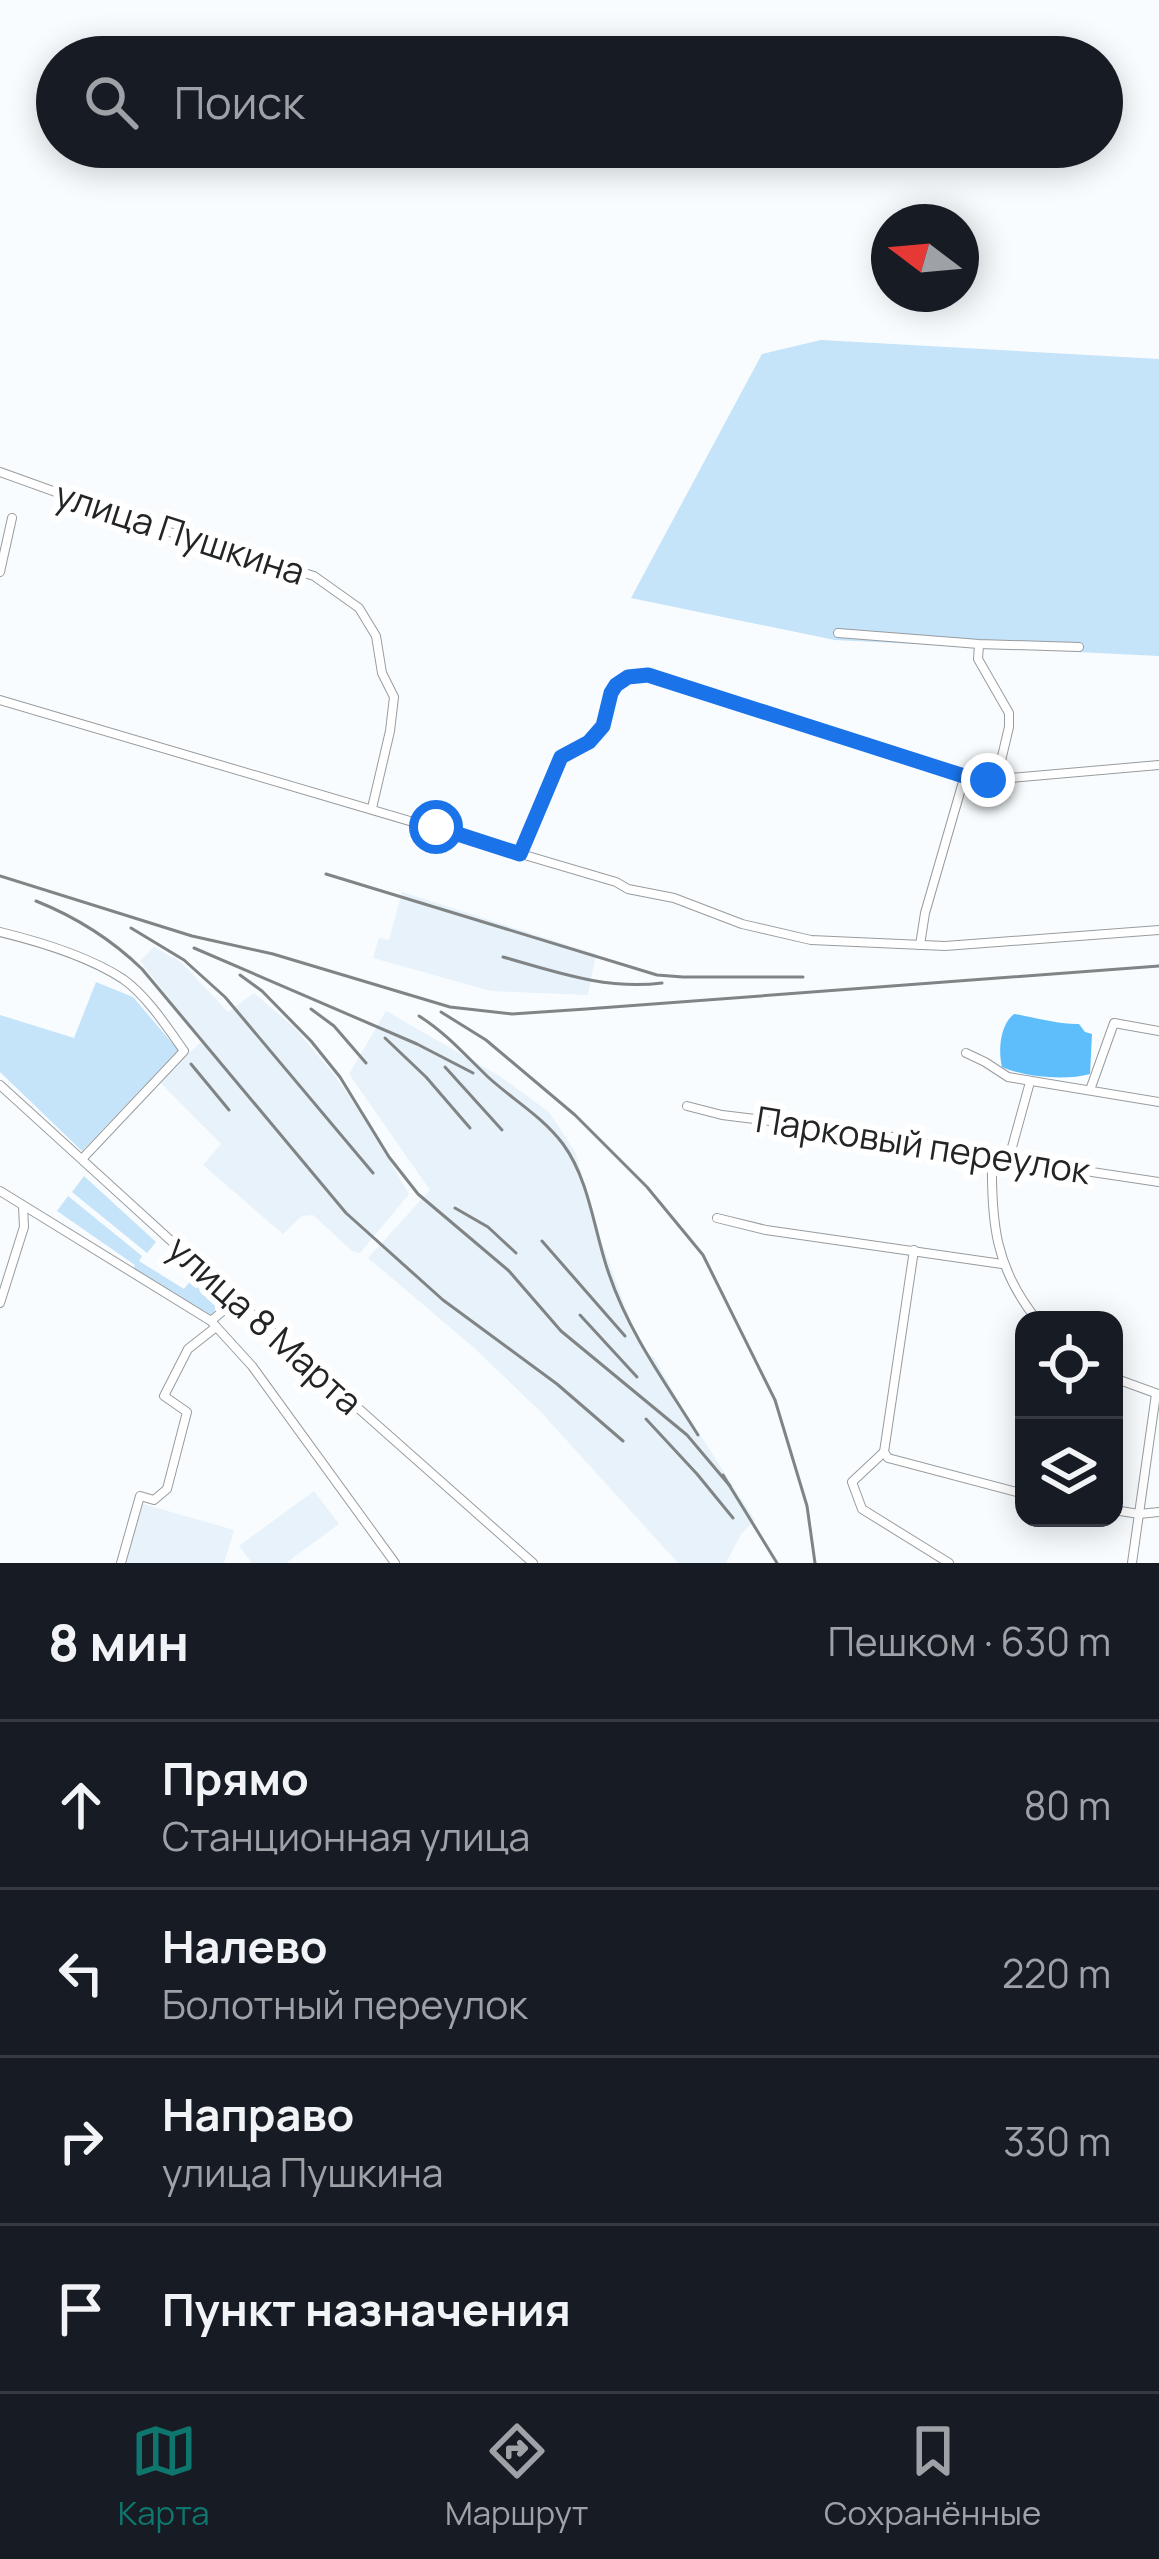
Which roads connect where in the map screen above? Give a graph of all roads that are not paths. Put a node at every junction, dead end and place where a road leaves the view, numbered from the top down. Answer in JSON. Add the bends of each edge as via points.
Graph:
{"nodes":[{"id":1,"x":0,"y":472,"type":"edge"},
{"id":2,"x":13,"y":518,"type":"dead end"},
{"id":3,"x":0,"y":572,"type":"edge"},
{"id":4,"x":838,"y":633,"type":"dead end"},
{"id":5,"x":979,"y":644,"type":"junction"},
{"id":6,"x":1079,"y":647,"type":"dead end"},
{"id":7,"x":0,"y":700,"type":"edge"},
{"id":8,"x":1159,"y":765,"type":"edge"},
{"id":9,"x":964,"y":776,"type":"junction"},
{"id":10,"x":988,"y":780,"type":"junction"},
{"id":11,"x":372,"y":808,"type":"junction"},
{"id":12,"x":520,"y":854,"type":"junction"},
{"id":13,"x":1159,"y":930,"type":"edge"},
{"id":14,"x":0,"y":932,"type":"edge"},
{"id":15,"x":920,"y":945,"type":"junction"},
{"id":16,"x":1159,"y":1031,"type":"edge"},
{"id":17,"x":966,"y":1053,"type":"dead end"},
{"id":18,"x":1030,"y":1082,"type":"junction"},
{"id":19,"x":0,"y":1085,"type":"edge"},
{"id":20,"x":1090,"y":1090,"type":"junction"},
{"id":21,"x":1159,"y":1102,"type":"edge"},
{"id":22,"x":687,"y":1106,"type":"dead end"},
{"id":23,"x":992,"y":1157,"type":"junction"},
{"id":24,"x":1009,"y":1158,"type":"junction"},
{"id":25,"x":82,"y":1159,"type":"junction"},
{"id":26,"x":1159,"y":1182,"type":"edge"},
{"id":27,"x":0,"y":1191,"type":"edge"},
{"id":28,"x":22,"y":1205,"type":"junction"},
{"id":29,"x":717,"y":1218,"type":"dead end"},
{"id":30,"x":914,"y":1250,"type":"junction"},
{"id":31,"x":1002,"y":1264,"type":"junction"},
{"id":32,"x":236,"y":1300,"type":"junction"},
{"id":33,"x":0,"y":1303,"type":"edge"},
{"id":34,"x":1030,"y":1311,"type":"edge"},
{"id":35,"x":214,"y":1324,"type":"junction"},
{"id":36,"x":1123,"y":1381,"type":"edge"},
{"id":37,"x":1158,"y":1394,"type":"edge"},
{"id":38,"x":884,"y":1452,"type":"junction"},
{"id":39,"x":1015,"y":1492,"type":"edge"},
{"id":40,"x":1123,"y":1511,"type":"edge"},
{"id":41,"x":1159,"y":1513,"type":"edge"},
{"id":42,"x":1139,"y":1514,"type":"junction"},
{"id":43,"x":121,"y":1563,"type":"edge"},
{"id":44,"x":395,"y":1563,"type":"edge"},
{"id":45,"x":533,"y":1563,"type":"edge"},
{"id":46,"x":949,"y":1563,"type":"edge"},
{"id":47,"x":1132,"y":1563,"type":"edge"}],
"edges":[{"from":1,"to":11,"type":"street","name":"улица Пушкина","via":[[314,576],[359,608],[394,697]]},
{"from":2,"to":3,"type":"street"},
{"from":4,"to":5,"type":"street"},
{"from":5,"to":6,"type":"street"},
{"from":5,"to":10,"type":"street","via":[[978,659],[1009,713],[1000,765]]},
{"from":7,"to":11,"type":"street"},
{"from":8,"to":10,"type":"street"},
{"from":9,"to":10,"type":"street"},
{"from":9,"to":12,"type":"street","via":[[648,675],[628,677],[611,693],[603,726],[561,757]]},
{"from":9,"to":15,"type":"street"},
{"from":11,"to":12,"type":"street"},
{"from":12,"to":15,"type":"street","via":[[811,940]]},
{"from":13,"to":15,"type":"street"},
{"from":14,"to":25,"type":"street","via":[[126,981],[184,1051]]},
{"from":16,"to":20,"type":"street","via":[[1114,1024]]},
{"from":17,"to":18,"type":"street"},
{"from":18,"to":20,"type":"street"},
{"from":18,"to":24,"type":"street"},
{"from":19,"to":25,"type":"street","name":"улица 8 Марта"},
{"from":20,"to":21,"type":"street"},
{"from":22,"to":23,"type":"street","name":"Парковый переулок"},
{"from":23,"to":24,"type":"street","name":"Парковый переулок"},
{"from":23,"to":31,"type":"street"},
{"from":24,"to":26,"type":"street","name":"Парковый переулок"},
{"from":25,"to":32,"type":"street","name":"улица 8 Марта"},
{"from":27,"to":28,"type":"street"},
{"from":28,"to":33,"type":"street","via":[[24,1227]]},
{"from":28,"to":35,"type":"street"},
{"from":29,"to":30,"type":"street"},
{"from":30,"to":31,"type":"street"},
{"from":30,"to":38,"type":"street"},
{"from":31,"to":34,"type":"street"},
{"from":32,"to":35,"type":"street"},
{"from":32,"to":45,"type":"street","name":"улица 8 Марта"},
{"from":35,"to":43,"type":"street","via":[[188,1349],[164,1396],[187,1412],[167,1489],[154,1500],[140,1496]]},
{"from":35,"to":44,"type":"street"},
{"from":36,"to":37,"type":"street"},
{"from":37,"to":42,"type":"street"},
{"from":38,"to":39,"type":"street"},
{"from":38,"to":46,"type":"street","via":[[852,1482],[862,1509]]},
{"from":40,"to":42,"type":"street"},
{"from":41,"to":42,"type":"street"},
{"from":42,"to":47,"type":"street"}]}
